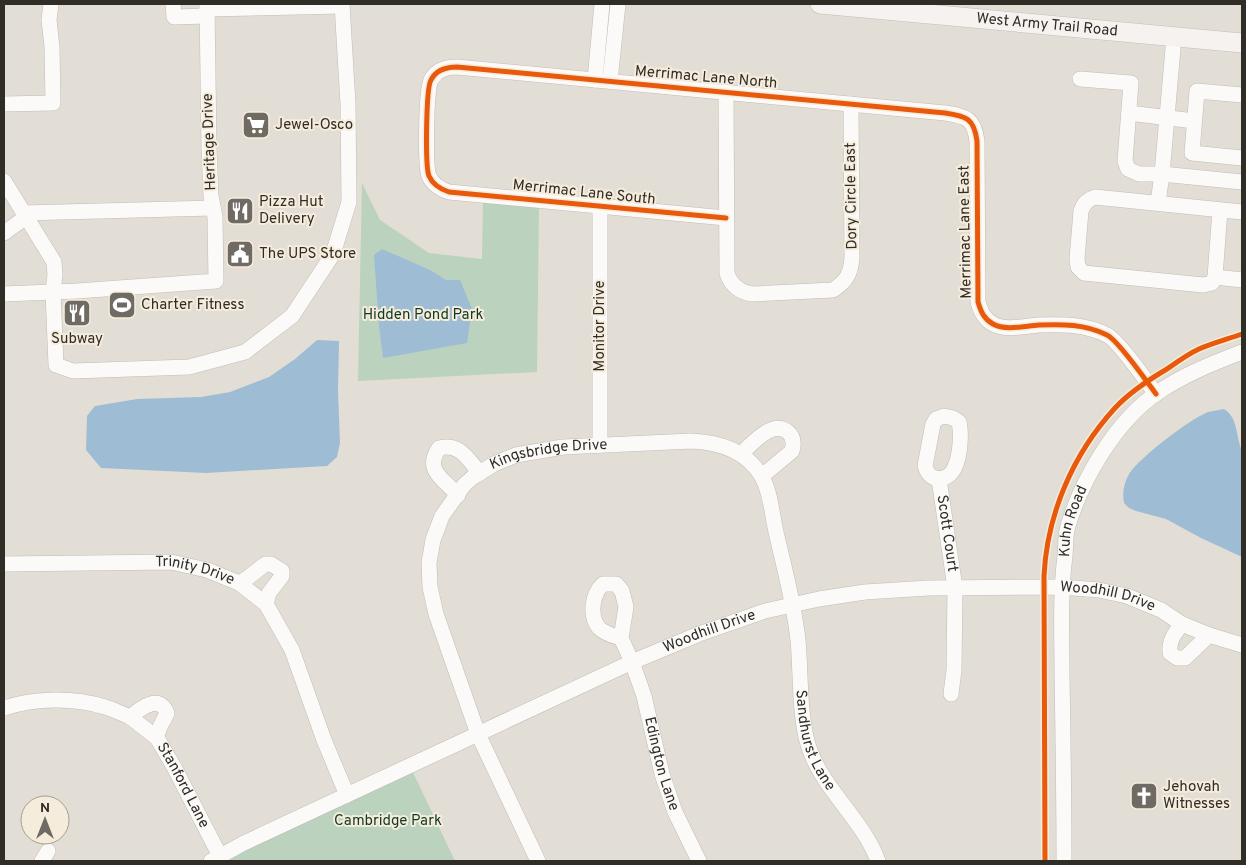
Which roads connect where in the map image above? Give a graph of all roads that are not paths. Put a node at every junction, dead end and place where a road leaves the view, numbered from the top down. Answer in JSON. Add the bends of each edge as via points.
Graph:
{"nodes":[{"id":1,"x":51,"y":4,"type":"edge"},
{"id":2,"x":173,"y":4,"type":"edge"},
{"id":3,"x":602,"y":4,"type":"edge"},
{"id":4,"x":618,"y":4,"type":"edge"},
{"id":5,"x":820,"y":4,"type":"edge"},
{"id":6,"x":342,"y":5,"type":"edge"},
{"id":7,"x":207,"y":10,"type":"edge"},
{"id":8,"x":1174,"y":37,"type":"junction"},
{"id":9,"x":1242,"y":43,"type":"edge"},
{"id":10,"x":1080,"y":79,"type":"dead end"},
{"id":11,"x":603,"y":80,"type":"junction"},
{"id":12,"x":726,"y":92,"type":"junction"},
{"id":13,"x":1242,"y":95,"type":"edge"},
{"id":14,"x":4,"y":104,"type":"edge"},
{"id":15,"x":851,"y":104,"type":"junction"},
{"id":16,"x":1129,"y":113,"type":"junction"},
{"id":17,"x":1167,"y":118,"type":"junction"},
{"id":18,"x":1194,"y":121,"type":"junction"},
{"id":19,"x":971,"y":122,"type":"joint"},
{"id":20,"x":1242,"y":158,"type":"edge"},
{"id":21,"x":1162,"y":174,"type":"junction"},
{"id":22,"x":4,"y":181,"type":"edge"},
{"id":23,"x":1241,"y":182,"type":"edge"},
{"id":24,"x":440,"y":189,"type":"joint"},
{"id":25,"x":1158,"y":203,"type":"junction"},
{"id":26,"x":600,"y":207,"type":"junction"},
{"id":27,"x":213,"y":208,"type":"junction"},
{"id":28,"x":1220,"y":210,"type":"junction"},
{"id":29,"x":1242,"y":212,"type":"edge"},
{"id":30,"x":24,"y":215,"type":"junction"},
{"id":31,"x":726,"y":218,"type":"junction"},
{"id":32,"x":4,"y":233,"type":"edge"},
{"id":33,"x":1215,"y":277,"type":"junction"},
{"id":34,"x":1242,"y":280,"type":"edge"},
{"id":35,"x":53,"y":292,"type":"junction"},
{"id":36,"x":4,"y":294,"type":"edge"},
{"id":37,"x":1242,"y":352,"type":"edge"},
{"id":38,"x":1156,"y":394,"type":"junction"},
{"id":39,"x":600,"y":445,"type":"junction"},
{"id":40,"x":741,"y":454,"type":"junction"},
{"id":41,"x":480,"y":473,"type":"junction"},
{"id":42,"x":762,"y":476,"type":"junction"},
{"id":43,"x":939,"y":479,"type":"dead end"},
{"id":44,"x":458,"y":494,"type":"junction"},
{"id":45,"x":4,"y":564,"type":"edge"},
{"id":46,"x":239,"y":582,"type":"junction"},
{"id":47,"x":955,"y":588,"type":"junction"},
{"id":48,"x":1061,"y":588,"type":"junction"},
{"id":49,"x":266,"y":604,"type":"junction"},
{"id":50,"x":792,"y":605,"type":"junction"},
{"id":51,"x":1182,"y":624,"type":"junction"},
{"id":52,"x":1209,"y":635,"type":"junction"},
{"id":53,"x":621,"y":638,"type":"dead end"},
{"id":54,"x":1242,"y":645,"type":"edge"},
{"id":55,"x":632,"y":662,"type":"junction"},
{"id":56,"x":950,"y":694,"type":"dead end"},
{"id":57,"x":4,"y":708,"type":"edge"},
{"id":58,"x":130,"y":718,"type":"junction"},
{"id":59,"x":478,"y":734,"type":"junction"},
{"id":60,"x":157,"y":738,"type":"junction"},
{"id":61,"x":347,"y":795,"type":"junction"},
{"id":62,"x":215,"y":858,"type":"edge"},
{"id":63,"x":538,"y":861,"type":"edge"},
{"id":64,"x":698,"y":861,"type":"edge"},
{"id":65,"x":878,"y":861,"type":"edge"},
{"id":66,"x":1064,"y":861,"type":"edge"}],
"edges":[{"from":1,"to":14,"type":"street","via":[[53,103]]},
{"from":2,"to":7,"type":"street","via":[[174,17]]},
{"from":3,"to":11,"type":"street"},
{"from":4,"to":11,"type":"street"},
{"from":5,"to":8,"type":"main road","name":"West Army Trail Road"},
{"from":6,"to":7,"type":"street"},
{"from":6,"to":35,"type":"street","via":[[349,202],[333,254],[292,316],[244,352],[189,367],[73,371],[56,365]]},
{"from":7,"to":27,"type":"street","name":"Heritage Drive"},
{"from":8,"to":9,"type":"main road","name":"West Army Trail Road"},
{"from":8,"to":17,"type":"street"},
{"from":10,"to":16,"type":"street","via":[[1131,83]]},
{"from":11,"to":12,"type":"street","name":"Merrimac Lane North"},
{"from":11,"to":24,"type":"street","name":"Merrimac Lane North","via":[[457,67],[437,72],[428,91],[427,169]]},
{"from":12,"to":15,"type":"street","name":"Merrimac Lane North"},
{"from":12,"to":31,"type":"street"},
{"from":13,"to":18,"type":"street","via":[[1197,91]]},
{"from":15,"to":19,"type":"street","name":"Merrimac Lane North","via":[[945,113],[964,116]]},
{"from":15,"to":31,"type":"street","name":"Dory Circle East","via":[[852,257],[851,270],[842,284],[832,290],[752,294],[734,287],[727,273]]},
{"from":16,"to":17,"type":"street"},
{"from":16,"to":21,"type":"street","via":[[1125,161],[1128,170],[1139,174]]},
{"from":17,"to":18,"type":"street"},
{"from":17,"to":21,"type":"street"},
{"from":18,"to":20,"type":"street","via":[[1192,153]]},
{"from":19,"to":38,"type":"street","name":"Merrimac Lane East","via":[[977,140],[978,302],[981,313],[986,320],[1000,326],[1067,324],[1109,335]]},
{"from":20,"to":23,"type":"street"},
{"from":21,"to":23,"type":"street"},
{"from":21,"to":25,"type":"street"},
{"from":22,"to":30,"type":"street"},
{"from":24,"to":26,"type":"street","name":"Merrimac Lane South"},
{"from":25,"to":28,"type":"street"},
{"from":25,"to":33,"type":"street","via":[[1095,197],[1088,200],[1081,211],[1078,267],[1084,273],[1203,285],[1212,283]]},
{"from":26,"to":31,"type":"street","name":"Merrimac Lane South"},
{"from":26,"to":39,"type":"street","name":"Monitor Drive"},
{"from":27,"to":30,"type":"street"},
{"from":27,"to":35,"type":"street","name":"Heritage Drive","via":[[216,281]]},
{"from":28,"to":29,"type":"street"},
{"from":28,"to":33,"type":"street"},
{"from":30,"to":32,"type":"street"},
{"from":30,"to":35,"type":"street","via":[[54,262]]},
{"from":33,"to":34,"type":"street"},
{"from":35,"to":36,"type":"street"},
{"from":37,"to":38,"type":"street","name":"Kuhn Road","via":[[1214,362]]},
{"from":38,"to":48,"type":"street","name":"Kuhn Road","via":[[1120,430],[1085,485],[1068,527]]},
{"from":39,"to":40,"type":"street","name":"Kingsbridge Drive","via":[[707,442]]},
{"from":39,"to":41,"type":"street","name":"Kingsbridge Drive","via":[[523,454],[494,464]]},
{"from":40,"to":42,"type":"street","name":"Kingsbridge Drive"},
{"from":40,"to":42,"type":"street","via":[[773,428],[790,434],[792,451]]},
{"from":41,"to":44,"type":"street","name":"Kingsbridge Drive"},
{"from":41,"to":44,"type":"street","via":[[456,448],[439,448],[434,455],[434,470]]},
{"from":42,"to":50,"type":"street","name":"Kingsbridge Drive"},
{"from":43,"to":47,"type":"street","name":"Scott Court"},
{"from":44,"to":59,"type":"street","name":"Kingsbridge Drive","via":[[442,516],[433,540],[429,563],[430,587],[436,614]]},
{"from":45,"to":46,"type":"street","name":"Trinity Drive","via":[[171,562]]},
{"from":46,"to":49,"type":"street"},
{"from":46,"to":49,"type":"street","name":"Trinity Drive","via":[[266,564],[282,571]]},
{"from":47,"to":48,"type":"street","name":"Woodhill Drive"},
{"from":47,"to":50,"type":"street","name":"Woodhill Drive","via":[[865,592]]},
{"from":47,"to":56,"type":"street","name":"Scott Court","via":[[954,670]]},
{"from":48,"to":51,"type":"street","name":"Woodhill Drive","via":[[1099,590],[1127,596],[1161,610]]},
{"from":48,"to":66,"type":"street","name":"Kuhn Road"},
{"from":49,"to":61,"type":"street","via":[[292,650]]},
{"from":50,"to":55,"type":"street","name":"Woodhill Drive","via":[[717,626]]},
{"from":50,"to":65,"type":"street","name":"Sandhurst Lane","via":[[798,640],[802,714],[808,742],[820,771],[865,835]]},
{"from":51,"to":52,"type":"street","name":"Woodhill Drive"},
{"from":51,"to":52,"type":"street","via":[[1172,635],[1170,645],[1170,653],[1177,658],[1185,658]]},
{"from":52,"to":54,"type":"street","name":"Woodhill Drive"},
{"from":53,"to":55,"type":"street","name":"Edington Lane"},
{"from":55,"to":59,"type":"street","name":"Woodhill Drive"},
{"from":55,"to":64,"type":"street","name":"Edington Lane","via":[[667,789]]},
{"from":57,"to":58,"type":"street","via":[[26,702],[88,702]]},
{"from":58,"to":60,"type":"street"},
{"from":58,"to":60,"type":"street","name":"Stanford Lane","via":[[144,705],[160,704],[167,713]]},
{"from":59,"to":61,"type":"street","name":"Woodhill Drive"},
{"from":59,"to":63,"type":"street","name":"Kingsbridge Drive"},
{"from":60,"to":62,"type":"street","name":"Stanford Lane","via":[[174,766]]},
{"from":61,"to":62,"type":"street","name":"Woodhill Drive"}]}
